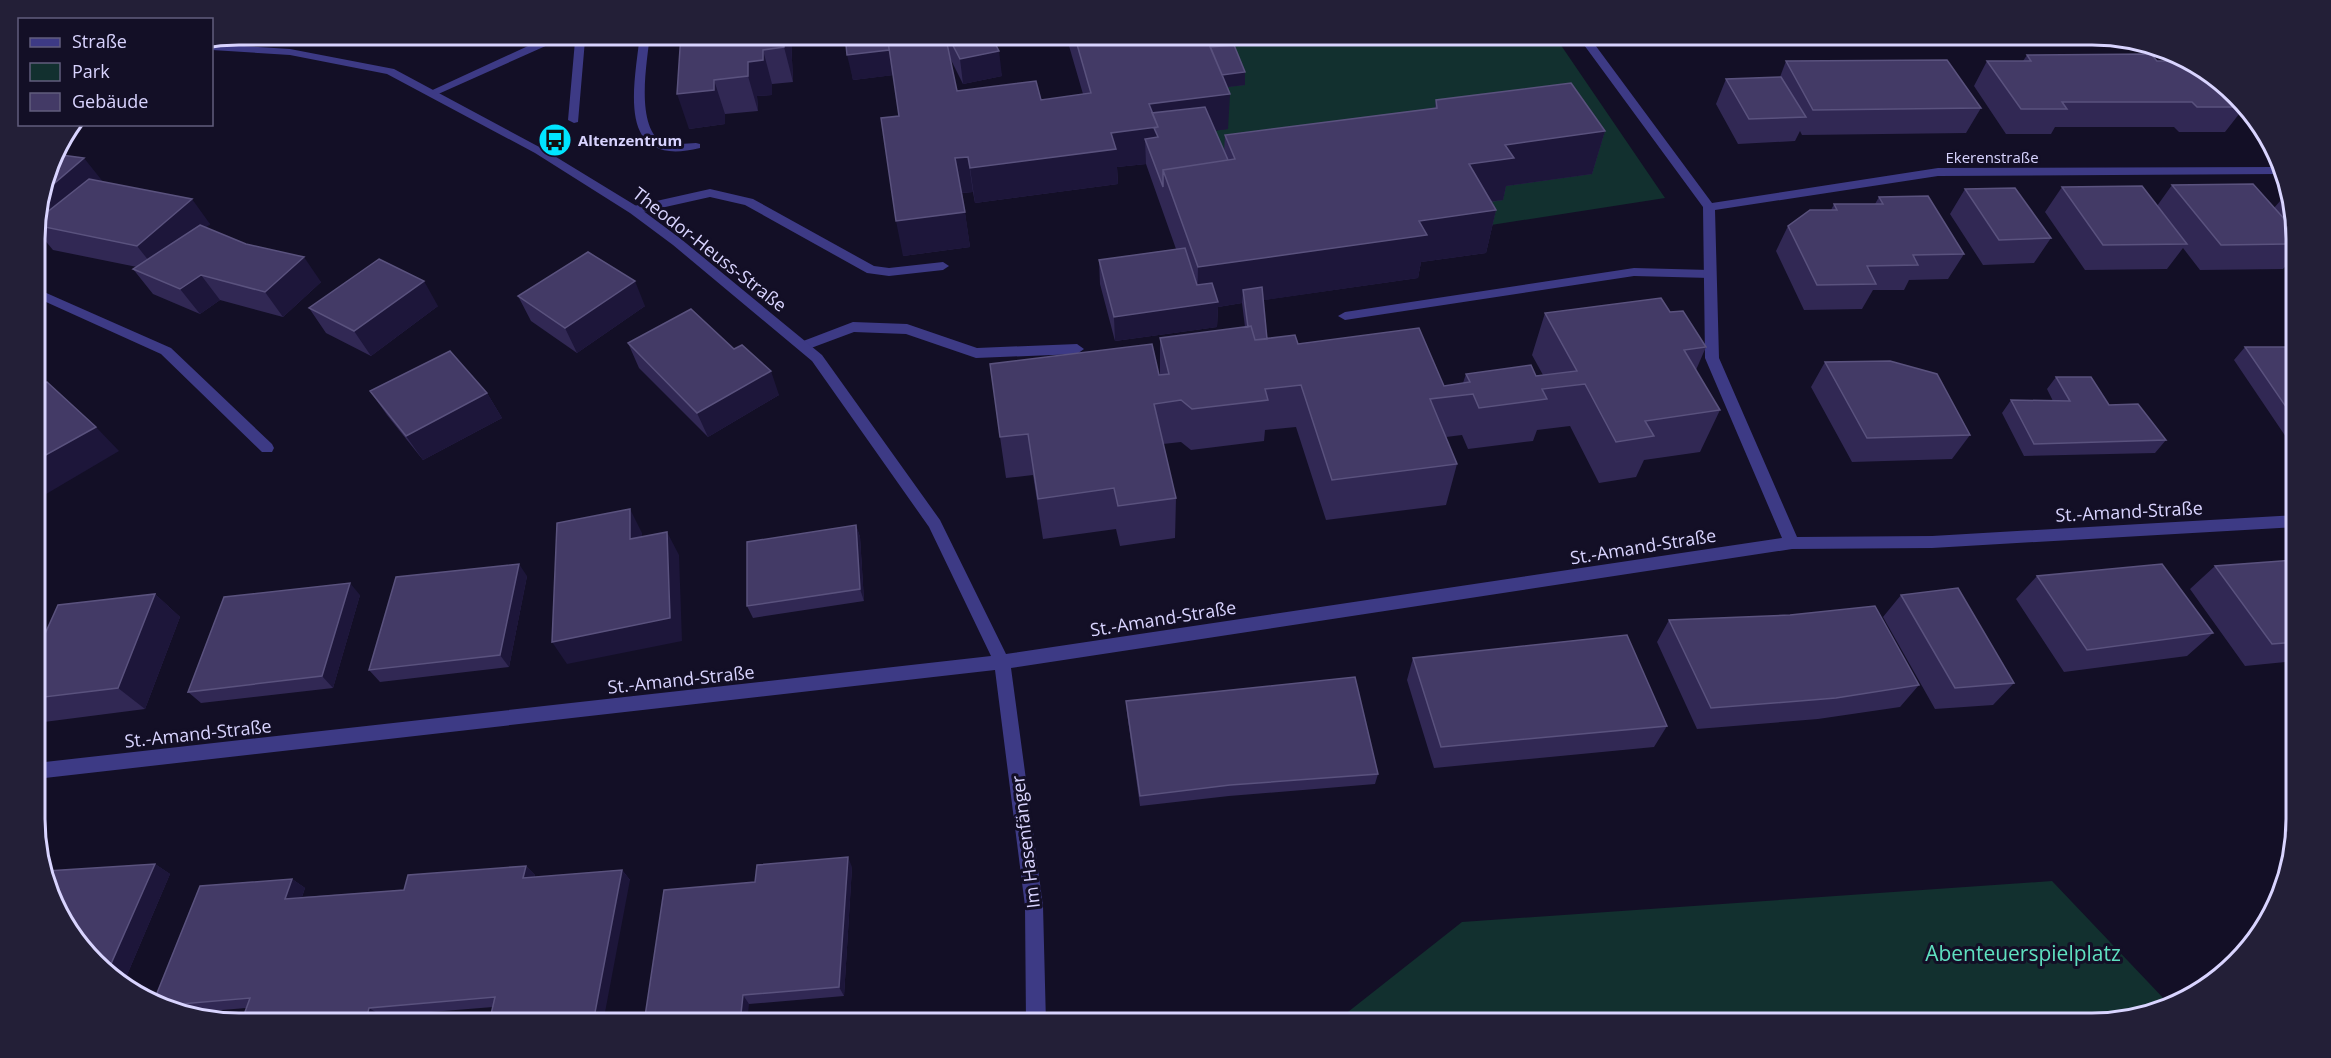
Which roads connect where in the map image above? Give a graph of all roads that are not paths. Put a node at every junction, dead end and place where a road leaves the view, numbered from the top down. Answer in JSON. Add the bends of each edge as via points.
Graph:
{"nodes":[{"id":1,"x":539,"y":45,"type":"edge"},
{"id":2,"x":580,"y":45,"type":"edge"},
{"id":3,"x":644,"y":45,"type":"edge"},
{"id":4,"x":1589,"y":45,"type":"edge"},
{"id":5,"x":213,"y":47,"type":"edge"},
{"id":6,"x":432,"y":93,"type":"junction"},
{"id":7,"x":574,"y":120,"type":"dead end"},
{"id":8,"x":696,"y":147,"type":"dead end"},
{"id":9,"x":2273,"y":171,"type":"edge"},
{"id":10,"x":1709,"y":207,"type":"junction"},
{"id":11,"x":634,"y":210,"type":"junction"},
{"id":12,"x":943,"y":266,"type":"dead end"},
{"id":13,"x":1710,"y":274,"type":"junction"},
{"id":14,"x":45,"y":297,"type":"edge"},
{"id":15,"x":1345,"y":316,"type":"dead end"},
{"id":16,"x":803,"y":346,"type":"junction"},
{"id":17,"x":1077,"y":349,"type":"dead end"},
{"id":18,"x":267,"y":448,"type":"dead end"},
{"id":19,"x":2286,"y":522,"type":"edge"},
{"id":20,"x":1792,"y":543,"type":"junction"},
{"id":21,"x":1002,"y":662,"type":"junction"},
{"id":22,"x":45,"y":770,"type":"edge"},
{"id":23,"x":1036,"y":1013,"type":"edge"}],
"edges":[{"from":1,"to":6,"type":"street"},
{"from":2,"to":7,"type":"street"},
{"from":3,"to":8,"type":"street","via":[[640,112],[648,136],[658,146],[672,150]]},
{"from":4,"to":10,"type":"street"},
{"from":5,"to":6,"type":"street","name":"Theodor-Heuss-Straße","via":[[290,52],[390,71]]},
{"from":6,"to":11,"type":"street","name":"Theodor-Heuss-Straße","via":[[539,151]]},
{"from":9,"to":10,"type":"street","name":"Ekerenstraße","via":[[1938,172]]},
{"from":10,"to":13,"type":"street"},
{"from":11,"to":12,"type":"street","via":[[710,193],[748,202],[871,270]]},
{"from":11,"to":16,"type":"street","name":"Theodor-Heuss-Straße"},
{"from":13,"to":15,"type":"street","via":[[1634,272]]},
{"from":13,"to":20,"type":"street","via":[[1712,358]]},
{"from":14,"to":18,"type":"street","via":[[166,351]]},
{"from":16,"to":17,"type":"street","via":[[854,327],[907,329],[976,353]]},
{"from":16,"to":21,"type":"street","name":"Theodor-Heuss-Straße","via":[[817,358],[935,524]]},
{"from":19,"to":20,"type":"street","name":"St.-Amand-Straße","via":[[1932,542]]},
{"from":20,"to":21,"type":"street","name":"St.-Amand-Straße"},
{"from":21,"to":22,"type":"street","name":"St.-Amand-Straße"},
{"from":21,"to":23,"type":"street","name":"Im Hasenfänger","via":[[1034,906]]}]}
